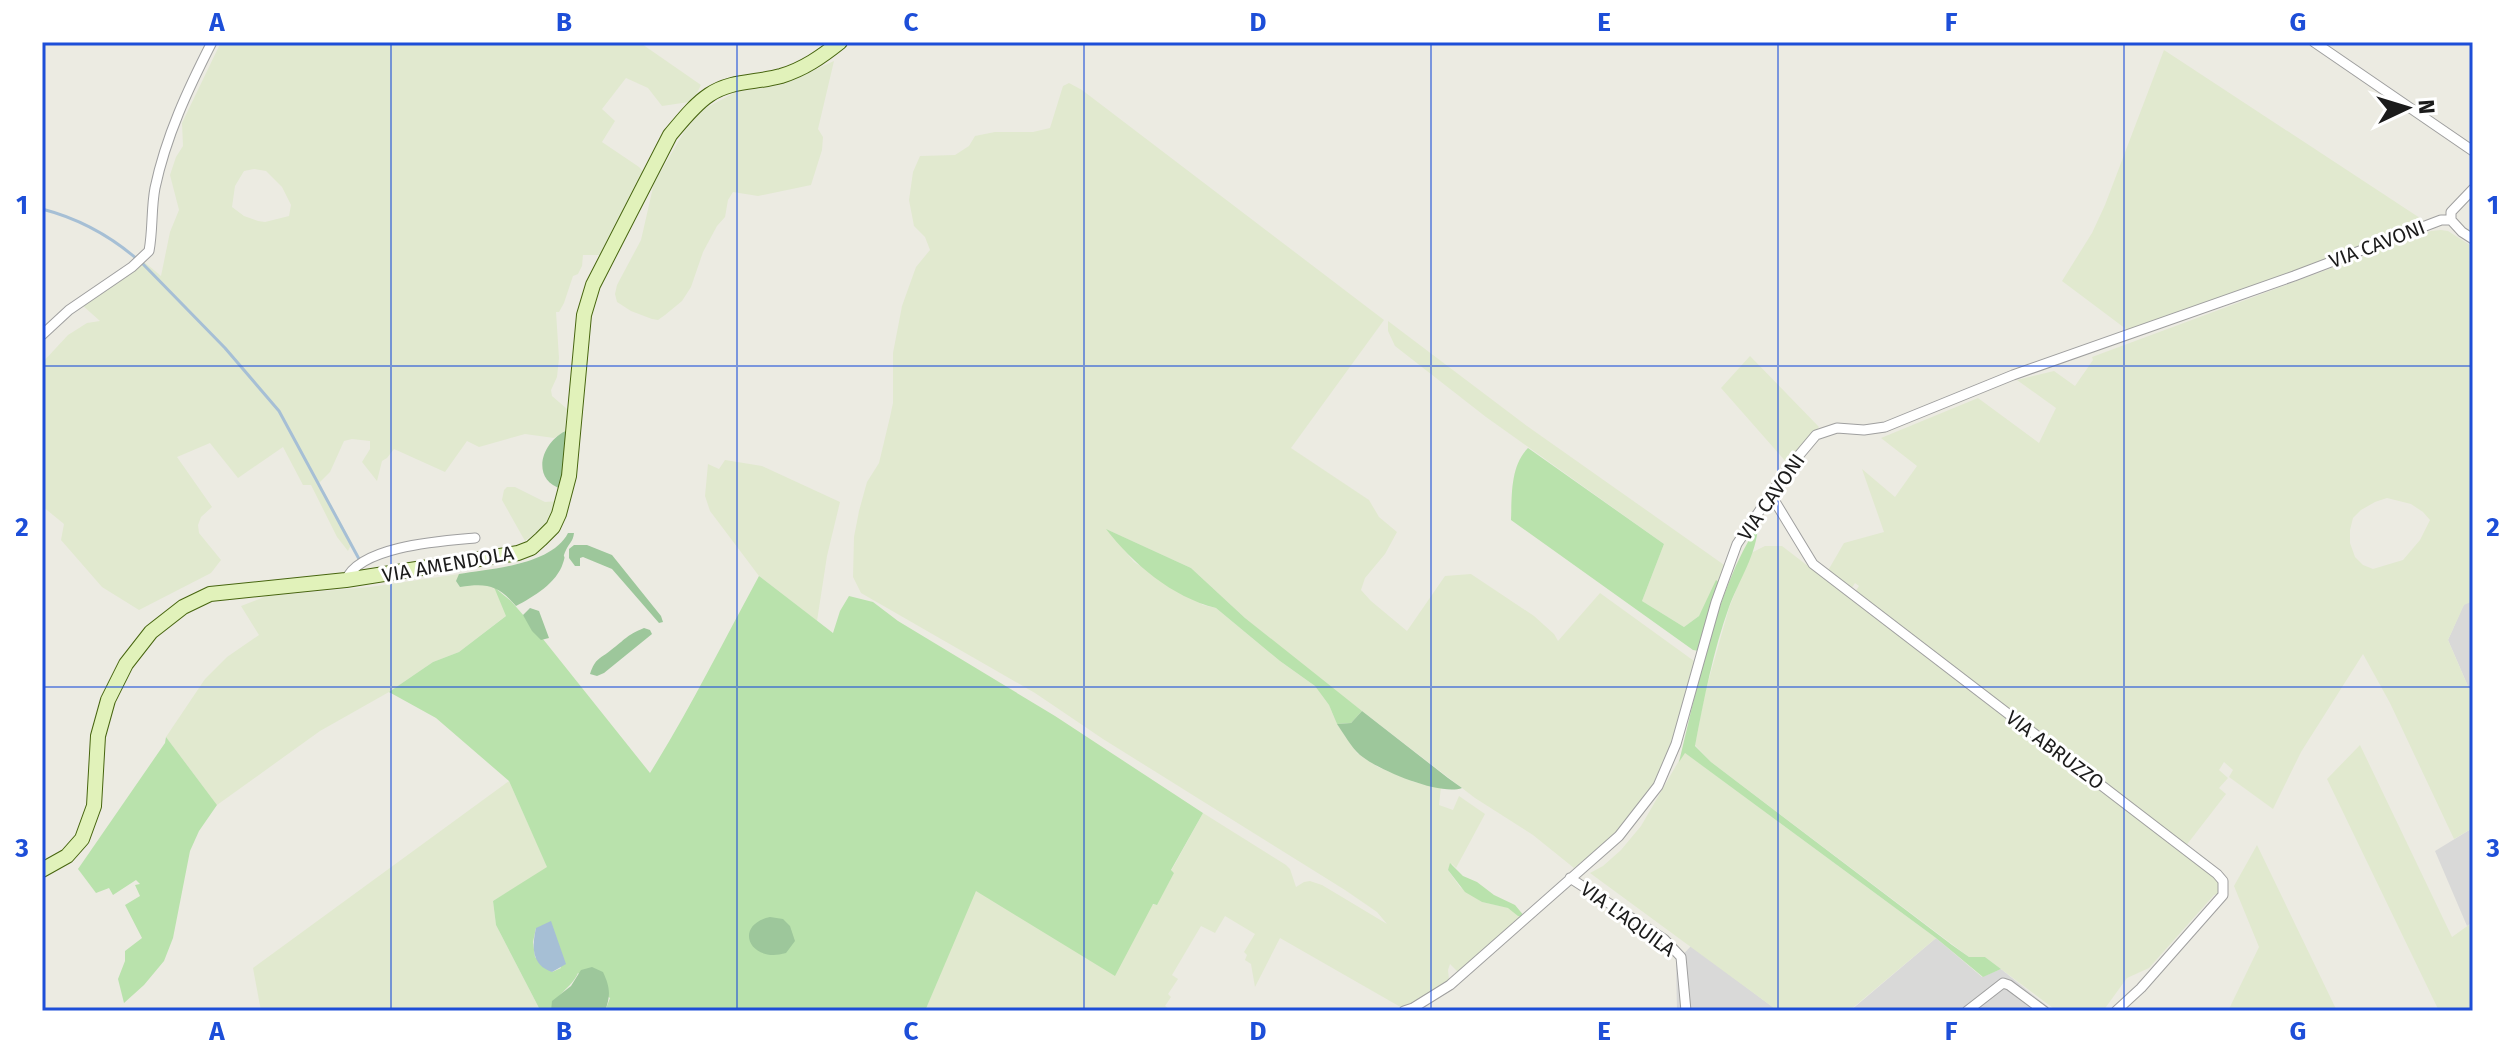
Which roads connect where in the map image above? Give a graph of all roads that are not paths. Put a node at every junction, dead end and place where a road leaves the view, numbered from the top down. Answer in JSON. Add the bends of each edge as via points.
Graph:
{"nodes":[{"id":1,"x":212,"y":42,"type":"edge"},
{"id":2,"x":840,"y":42,"type":"edge"},
{"id":3,"x":2314,"y":42,"type":"edge"},
{"id":4,"x":2473,"y":151,"type":"edge"},
{"id":5,"x":2473,"y":189,"type":"edge"},
{"id":6,"x":2451,"y":220,"type":"junction"},
{"id":7,"x":2473,"y":239,"type":"edge"},
{"id":8,"x":42,"y":335,"type":"edge"},
{"id":9,"x":1771,"y":495,"type":"junction"},
{"id":10,"x":475,"y":538,"type":"dead end"},
{"id":11,"x":346,"y":580,"type":"junction"},
{"id":12,"x":42,"y":870,"type":"edge"},
{"id":13,"x":1570,"y":878,"type":"junction"},
{"id":14,"x":1404,"y":1011,"type":"edge"},
{"id":15,"x":1686,"y":1011,"type":"edge"},
{"id":16,"x":1967,"y":1011,"type":"edge"},
{"id":17,"x":2044,"y":1011,"type":"edge"},
{"id":18,"x":2116,"y":1011,"type":"edge"}],
"edges":[{"from":1,"to":8,"type":"street","via":[[171,129],[154,191],[149,251]]},
{"from":2,"to":11,"type":"main road","name":"VIA AMENDOLA","via":[[814,63],[710,94],[670,135],[593,285],[584,315],[569,476],[553,527],[518,553]]},
{"from":3,"to":4,"type":"street"},
{"from":5,"to":6,"type":"street","via":[[2451,212]]},
{"from":6,"to":7,"type":"street"},
{"from":6,"to":9,"type":"street","name":"VIA CAVONI","via":[[2013,375],[1885,427],[1837,428],[1816,435]]},
{"from":9,"to":13,"type":"street","name":"VIA CAVONI","via":[[1737,544],[1676,744],[1658,786],[1619,836]]},
{"from":9,"to":18,"type":"street","name":"VIA ABRUZZO","via":[[1813,564],[2223,881],[2223,895]]},
{"from":10,"to":11,"type":"street","via":[[402,548],[361,562]]},
{"from":11,"to":12,"type":"main road","name":"VIA AMENDOLA","via":[[210,594],[151,632],[126,664],[108,700],[98,736],[94,806],[82,839],[67,856]]},
{"from":13,"to":14,"type":"street","name":"VIA CAVONI","via":[[1450,985]]},
{"from":13,"to":15,"type":"street","name":"VIA L'AQUILA","via":[[1664,939],[1681,957]]},
{"from":16,"to":17,"type":"street","via":[[2003,983]]}]}
